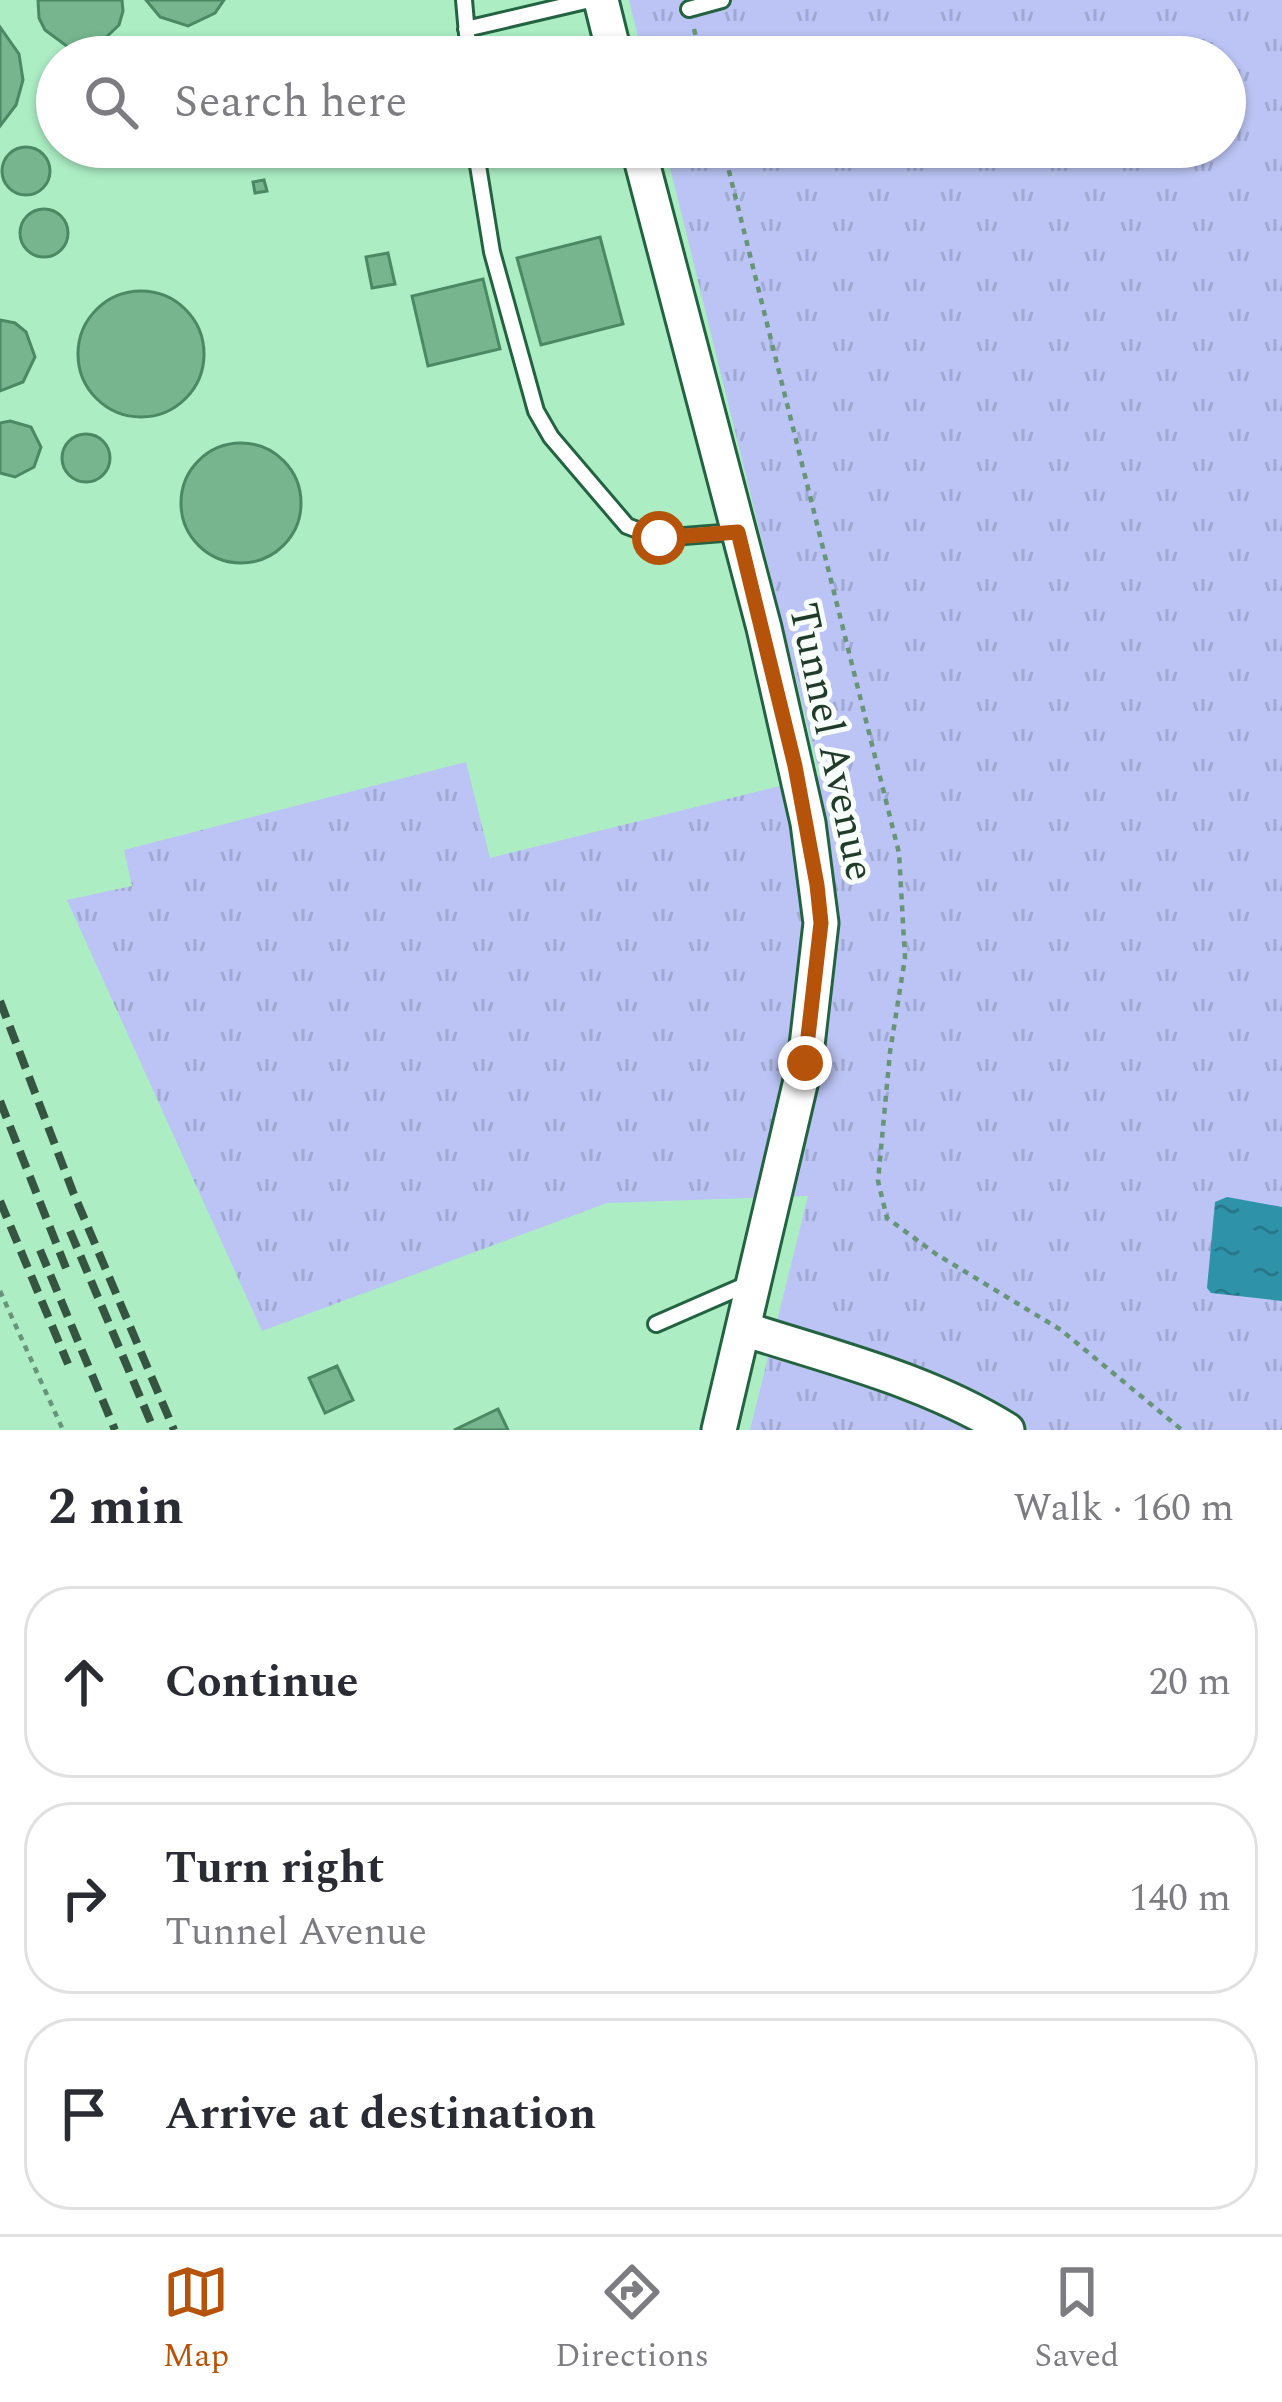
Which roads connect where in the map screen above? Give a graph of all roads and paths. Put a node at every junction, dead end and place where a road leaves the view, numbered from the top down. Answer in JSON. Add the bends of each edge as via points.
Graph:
{"nodes":[{"id":1,"x":464,"y":0,"type":"edge"},
{"id":2,"x":590,"y":0,"type":"edge"},
{"id":3,"x":601,"y":0,"type":"edge"},
{"id":4,"x":722,"y":0,"type":"edge"},
{"id":5,"x":689,"y":9,"type":"dead end"},
{"id":6,"x":466,"y":28,"type":"junction"},
{"id":7,"x":467,"y":36,"type":"edge"},
{"id":8,"x":610,"y":36,"type":"edge"},
{"id":9,"x":476,"y":168,"type":"edge"},
{"id":10,"x":643,"y":168,"type":"edge"},
{"id":11,"x":728,"y":168,"type":"edge"},
{"id":12,"x":738,"y":532,"type":"junction"},
{"id":13,"x":754,"y":1282,"type":"junction"},
{"id":14,"x":0,"y":1291,"type":"edge"},
{"id":15,"x":656,"y":1324,"type":"dead end"},
{"id":16,"x":744,"y":1329,"type":"junction"},
{"id":17,"x":63,"y":1430,"type":"edge"},
{"id":18,"x":718,"y":1430,"type":"edge"},
{"id":19,"x":1007,"y":1430,"type":"edge"},
{"id":20,"x":1182,"y":1430,"type":"edge"}],
"edges":[{"from":1,"to":6,"type":"lane"},
{"from":2,"to":6,"type":"lane"},
{"from":3,"to":8,"type":"street"},
{"from":4,"to":5,"type":"lane"},
{"from":6,"to":7,"type":"lane"},
{"from":9,"to":12,"type":"lane","via":[[498,275],[536,411],[551,437],[627,526],[659,538]]},
{"from":10,"to":12,"type":"street","name":"Tunnel Avenue"},
{"from":11,"to":20,"type":"path","via":[[899,853],[905,958],[878,1181],[887,1217],[1061,1330]]},
{"from":12,"to":13,"type":"street","name":"Tunnel Avenue","via":[[808,823],[821,923],[805,1063]]},
{"from":13,"to":15,"type":"lane"},
{"from":13,"to":16,"type":"street","name":"Tunnel Avenue"},
{"from":14,"to":17,"type":"path"},
{"from":16,"to":18,"type":"street","name":"Tunnel Avenue"},
{"from":16,"to":19,"type":"street","via":[[915,1383]]}]}
